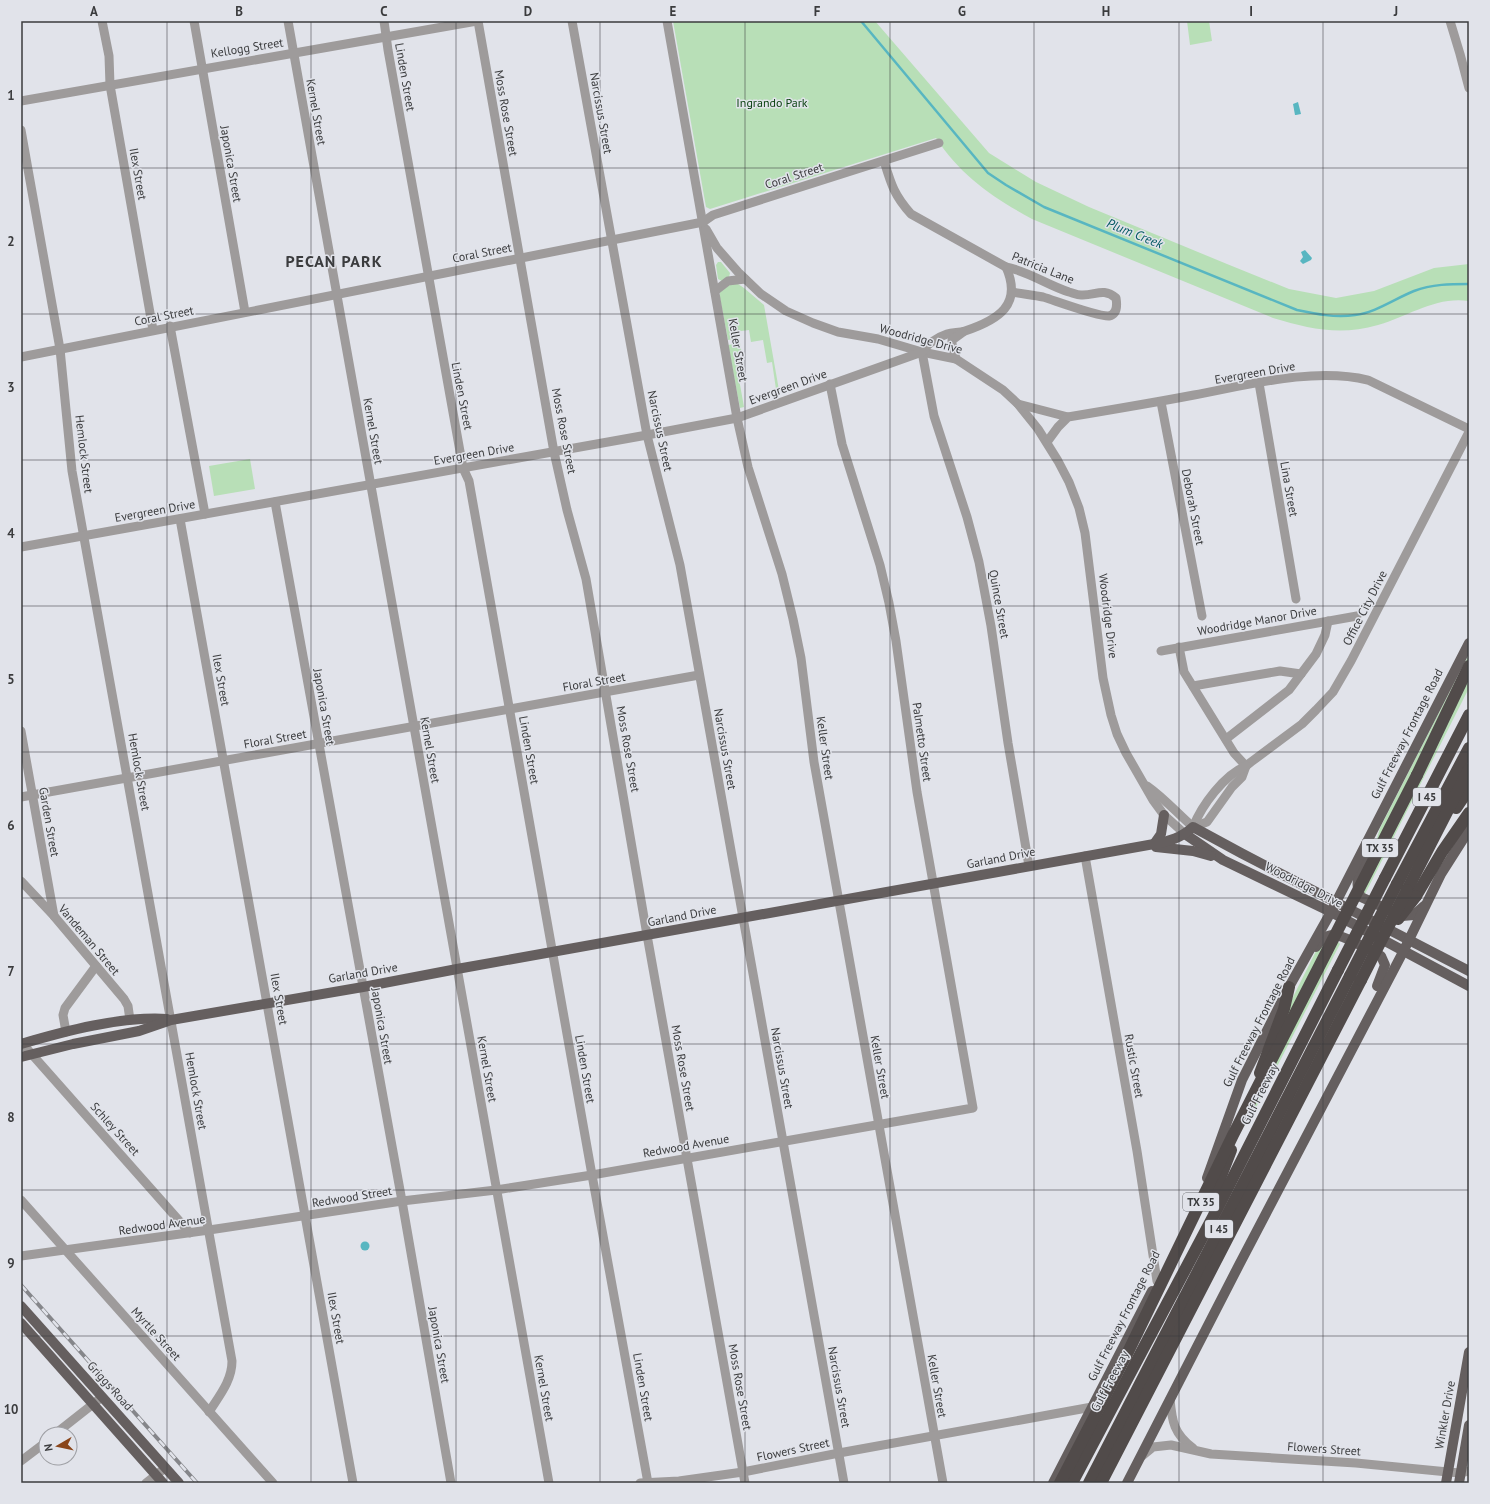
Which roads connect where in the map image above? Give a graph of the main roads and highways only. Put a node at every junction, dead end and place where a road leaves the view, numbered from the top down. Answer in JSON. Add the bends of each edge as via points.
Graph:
{"nodes":[{"id":1,"x":1469,"y":643,"type":"edge"},
{"id":2,"x":1469,"y":666,"type":"edge"},
{"id":3,"x":1469,"y":715,"type":"edge"},
{"id":4,"x":1469,"y":748,"type":"edge"},
{"id":5,"x":1469,"y":768,"type":"edge"},
{"id":6,"x":1469,"y":789,"type":"edge"},
{"id":7,"x":1469,"y":813,"type":"edge"},
{"id":8,"x":1164,"y":815,"type":"road end"},
{"id":9,"x":1193,"y":827,"type":"joint"},
{"id":10,"x":1469,"y":830,"type":"edge"},
{"id":11,"x":1185,"y":834,"type":"junction"},
{"id":12,"x":1371,"y":835,"type":"junction"},
{"id":13,"x":1150,"y":845,"type":"junction"},
{"id":14,"x":1429,"y":847,"type":"junction"},
{"id":15,"x":1223,"y":860,"type":"junction"},
{"id":16,"x":1407,"y":890,"type":"junction"},
{"id":17,"x":1429,"y":900,"type":"junction"},
{"id":18,"x":1336,"y":902,"type":"junction"},
{"id":19,"x":1331,"y":912,"type":"junction"},
{"id":20,"x":1408,"y":941,"type":"junction"},
{"id":21,"x":1403,"y":952,"type":"junction"},
{"id":22,"x":1306,"y":958,"type":"junction"},
{"id":23,"x":1469,"y":971,"type":"edge"},
{"id":24,"x":1356,"y":978,"type":"junction"},
{"id":25,"x":1469,"y":986,"type":"edge"},
{"id":26,"x":1289,"y":987,"type":"junction"},
{"id":27,"x":172,"y":1020,"type":"junction"},
{"id":28,"x":1356,"y":1040,"type":"junction"},
{"id":29,"x":21,"y":1043,"type":"edge"},
{"id":30,"x":21,"y":1057,"type":"edge"},
{"id":31,"x":1213,"y":1217,"type":"junction"},
{"id":32,"x":21,"y":1306,"type":"edge"},
{"id":33,"x":21,"y":1323,"type":"edge"},
{"id":34,"x":49,"y":1337,"type":"junction"},
{"id":35,"x":39,"y":1343,"type":"junction"},
{"id":36,"x":1469,"y":1352,"type":"edge"},
{"id":37,"x":1469,"y":1425,"type":"edge"},
{"id":38,"x":1463,"y":1476,"type":"edge"},
{"id":39,"x":164,"y":1483,"type":"edge"},
{"id":40,"x":179,"y":1483,"type":"edge"},
{"id":41,"x":1053,"y":1483,"type":"edge"},
{"id":42,"x":1060,"y":1483,"type":"edge"},
{"id":43,"x":1072,"y":1483,"type":"edge"},
{"id":44,"x":1089,"y":1483,"type":"edge"},
{"id":45,"x":1101,"y":1483,"type":"edge"},
{"id":46,"x":1127,"y":1483,"type":"edge"},
{"id":47,"x":1446,"y":1483,"type":"edge"}],
"edges":[{"from":1,"to":12,"type":"main road","name":"Gulf Freeway Frontage Road"},
{"from":2,"to":42,"type":"highway","number":"TX 35","bridge":true,"via":[[1417,775],[1233,1135],[1129,1350]]},
{"from":3,"to":31,"type":"highway","name":"Gulf Freeway","number":"I 45","bridge":true},
{"from":4,"to":16,"type":"highway","number":"I 45"},
{"from":5,"to":14,"type":"highway","number":"I 45"},
{"from":6,"to":14,"type":"highway"},
{"from":7,"to":16,"type":"highway","via":[[1442,852]]},
{"from":8,"to":13,"type":"main road","via":[[1161,834]]},
{"from":9,"to":11,"type":"main road","name":"Garland Drive"},
{"from":9,"to":18,"type":"main road","name":"Woodridge Drive"},
{"from":10,"to":17,"type":"main road","via":[[1441,874]]},
{"from":11,"to":13,"type":"main road","name":"Garland Drive","via":[[1176,839]]},
{"from":11,"to":15,"type":"main road","name":"Woodridge Drive"},
{"from":12,"to":17,"type":"main road","via":[[1370,846],[1357,883],[1361,897],[1402,916],[1414,915]]},
{"from":12,"to":18,"type":"main road","name":"Gulf Freeway Frontage Road"},
{"from":13,"to":15,"type":"main road","via":[[1193,851]]},
{"from":13,"to":27,"type":"main road","name":"Garland Drive"},
{"from":14,"to":16,"type":"highway","number":"I 45"},
{"from":15,"to":19,"type":"main road","name":"Woodridge Drive"},
{"from":16,"to":24,"type":"highway","number":"I 45","bridge":true},
{"from":16,"to":24,"type":"highway","number":"I 45","bridge":true,"via":[[1382,938]]},
{"from":17,"to":20,"type":"main road"},
{"from":18,"to":19,"type":"main road","name":"Gulf Freeway Frontage Road"},
{"from":18,"to":20,"type":"main road","name":"Woodridge Drive"},
{"from":19,"to":21,"type":"main road","name":"Woodridge Drive"},
{"from":19,"to":22,"type":"main road","name":"Gulf Freeway Frontage Road"},
{"from":20,"to":21,"type":"main road"},
{"from":20,"to":23,"type":"main road","name":"Woodridge Drive"},
{"from":21,"to":25,"type":"main road","name":"Woodridge Drive"},
{"from":21,"to":28,"type":"main road"},
{"from":22,"to":26,"type":"main road","name":"Gulf Freeway Frontage Road"},
{"from":22,"to":28,"type":"main road","via":[[1324,938],[1335,934],[1382,956],[1385,965],[1383,974],[1356,1032]]},
{"from":24,"to":44,"type":"highway","number":"I 45"},
{"from":24,"to":45,"type":"highway","number":"I 45"},
{"from":26,"to":31,"type":"highway","via":[[1284,1009],[1216,1189]]},
{"from":26,"to":41,"type":"main road","name":"Gulf Freeway Frontage Road","via":[[1242,1080],[1210,1172],[1192,1211]]},
{"from":27,"to":29,"type":"main road","name":"Garland Drive","via":[[130,1020]]},
{"from":27,"to":30,"type":"main road","name":"Garland Drive","via":[[138,1031]]},
{"from":28,"to":46,"type":"main road"},
{"from":31,"to":43,"type":"highway","name":"Gulf Freeway","number":"I 45"},
{"from":32,"to":34,"type":"main road","name":"Griggs Road"},
{"from":33,"to":35,"type":"main road","name":"Griggs Road"},
{"from":34,"to":35,"type":"main road"},
{"from":34,"to":40,"type":"main road","name":"Griggs Road"},
{"from":35,"to":39,"type":"main road","name":"Griggs Road"},
{"from":36,"to":47,"type":"main road","name":"Winkler Drive"},
{"from":37,"to":38,"type":"main road"}]}
